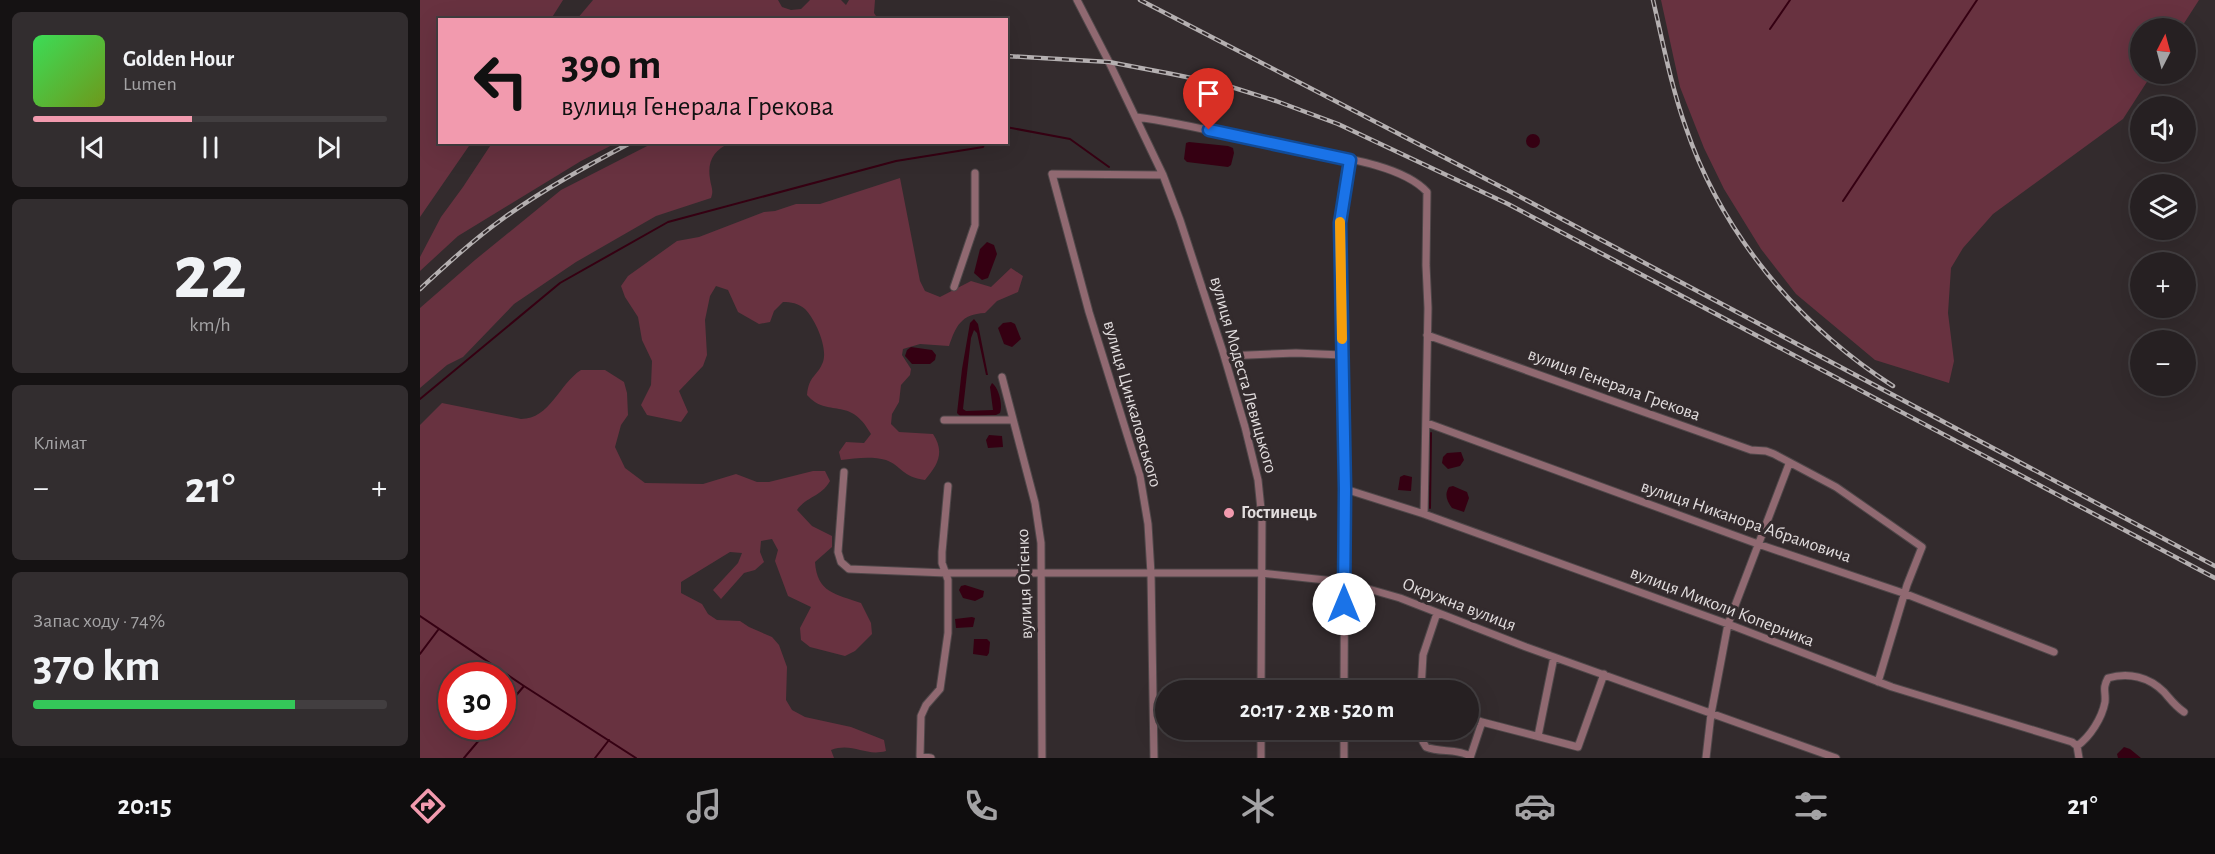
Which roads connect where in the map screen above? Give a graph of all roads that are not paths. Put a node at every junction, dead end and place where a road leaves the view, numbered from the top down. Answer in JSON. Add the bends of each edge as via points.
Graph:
{"nodes":[{"id":1,"x":1077,"y":0,"type":"edge"},
{"id":2,"x":1136,"y":117,"type":"junction"},
{"id":3,"x":1350,"y":160,"type":"junction"},
{"id":4,"x":975,"y":173,"type":"dead end"},
{"id":5,"x":1163,"y":175,"type":"junction"},
{"id":6,"x":954,"y":287,"type":"dead end"},
{"id":7,"x":1427,"y":335,"type":"junction"},
{"id":8,"x":1342,"y":355,"type":"junction"},
{"id":9,"x":1225,"y":356,"type":"junction"},
{"id":10,"x":1002,"y":377,"type":"dead end"},
{"id":11,"x":944,"y":420,"type":"dead end"},
{"id":12,"x":1011,"y":420,"type":"junction"},
{"id":13,"x":1427,"y":423,"type":"junction"},
{"id":14,"x":1789,"y":464,"type":"junction"},
{"id":15,"x":844,"y":472,"type":"dead end"},
{"id":16,"x":948,"y":486,"type":"dead end"},
{"id":17,"x":1345,"y":489,"type":"junction"},
{"id":18,"x":1424,"y":514,"type":"junction"},
{"id":19,"x":1758,"y":544,"type":"junction"},
{"id":20,"x":946,"y":573,"type":"junction"},
{"id":21,"x":1042,"y":573,"type":"junction"},
{"id":22,"x":1261,"y":573,"type":"junction"},
{"id":23,"x":1151,"y":574,"type":"junction"},
{"id":24,"x":1344,"y":582,"type":"junction"},
{"id":25,"x":1906,"y":594,"type":"junction"},
{"id":26,"x":1437,"y":613,"type":"junction"},
{"id":27,"x":1728,"y":624,"type":"junction"},
{"id":28,"x":2054,"y":652,"type":"dead end"},
{"id":29,"x":1554,"y":657,"type":"junction"},
{"id":30,"x":1604,"y":674,"type":"junction"},
{"id":31,"x":1261,"y":680,"type":"edge"},
{"id":32,"x":1344,"y":680,"type":"edge"},
{"id":33,"x":1422,"y":680,"type":"edge"},
{"id":34,"x":1878,"y":682,"type":"junction"},
{"id":35,"x":2184,"y":712,"type":"dead end"},
{"id":36,"x":1712,"y":714,"type":"junction"},
{"id":37,"x":1479,"y":721,"type":"edge"},
{"id":38,"x":1482,"y":722,"type":"junction"},
{"id":39,"x":1538,"y":736,"type":"junction"},
{"id":40,"x":1261,"y":740,"type":"edge"},
{"id":41,"x":1344,"y":740,"type":"edge"},
{"id":42,"x":1423,"y":740,"type":"edge"},
{"id":43,"x":2077,"y":746,"type":"junction"},
{"id":44,"x":1470,"y":757,"type":"edge"},
{"id":45,"x":931,"y":758,"type":"edge"},
{"id":46,"x":1042,"y":758,"type":"edge"},
{"id":47,"x":1154,"y":758,"type":"edge"},
{"id":48,"x":1262,"y":758,"type":"edge"},
{"id":49,"x":1344,"y":758,"type":"edge"},
{"id":50,"x":1706,"y":758,"type":"edge"},
{"id":51,"x":1836,"y":758,"type":"edge"},
{"id":52,"x":2079,"y":758,"type":"edge"}],
"edges":[{"from":1,"to":2,"type":"street","name":"вулиця Модеста Левицького"},
{"from":2,"to":3,"type":"street"},
{"from":2,"to":5,"type":"street","name":"вулиця Модеста Левицького"},
{"from":3,"to":7,"type":"street","via":[[1407,178],[1427,192]]},
{"from":3,"to":8,"type":"street","via":[[1340,223]]},
{"from":4,"to":6,"type":"street","via":[[975,225]]},
{"from":5,"to":9,"type":"street","name":"вулиця Модеста Левицького"},
{"from":5,"to":23,"type":"street","name":"вулиця Цинкаловського","via":[[1052,174],[1089,312],[1140,476]]},
{"from":7,"to":13,"type":"street"},
{"from":7,"to":14,"type":"street","name":"вулиця Генерала Грекова","via":[[1751,450],[1766,451]]},
{"from":8,"to":9,"type":"street"},
{"from":8,"to":17,"type":"street"},
{"from":9,"to":22,"type":"street","name":"вулиця Модеста Левицького","via":[[1258,480]]},
{"from":10,"to":12,"type":"street","name":"вулиця Огієнко"},
{"from":11,"to":12,"type":"street"},
{"from":12,"to":21,"type":"street","name":"вулиця Огієнко","via":[[1035,503]]},
{"from":13,"to":18,"type":"street"},
{"from":13,"to":19,"type":"street","name":"вулиця Никанора Абрамовича"},
{"from":14,"to":19,"type":"street"},
{"from":14,"to":25,"type":"street","name":"вулиця Генерала Грекова","via":[[1836,487],[1922,547]]},
{"from":15,"to":20,"type":"street","name":"Окружна вулиця","via":[[838,552],[841,562],[849,569]]},
{"from":16,"to":20,"type":"street","via":[[942,552]]},
{"from":17,"to":18,"type":"street","name":"вулиця Миколи Коперника"},
{"from":17,"to":24,"type":"street"},
{"from":18,"to":27,"type":"street","name":"вулиця Миколи Коперника"},
{"from":19,"to":25,"type":"street","name":"вулиця Никанора Абрамовича"},
{"from":19,"to":27,"type":"street"},
{"from":20,"to":21,"type":"street","name":"Окружна вулиця"},
{"from":20,"to":45,"type":"street","via":[[948,633],[940,689],[921,716],[920,756]]},
{"from":21,"to":23,"type":"street","name":"Окружна вулиця"},
{"from":21,"to":46,"type":"street","name":"вулиця Огієнко"},
{"from":22,"to":23,"type":"street","name":"Окружна вулиця"},
{"from":22,"to":24,"type":"street","name":"Окружна вулиця"},
{"from":22,"to":31,"type":"street","name":"вулиця Модеста Левицького"},
{"from":23,"to":47,"type":"street","name":"вулиця Цинкаловського"},
{"from":24,"to":26,"type":"street","name":"Окружна вулиця"},
{"from":24,"to":32,"type":"street"},
{"from":25,"to":28,"type":"street","name":"вулиця Никанора Абрамовича"},
{"from":25,"to":34,"type":"street"},
{"from":26,"to":29,"type":"street","name":"Окружна вулиця"},
{"from":26,"to":33,"type":"street","via":[[1423,655]]},
{"from":27,"to":34,"type":"street","name":"вулиця Миколи Коперника"},
{"from":27,"to":36,"type":"street"},
{"from":29,"to":30,"type":"street","name":"Окружна вулиця"},
{"from":29,"to":39,"type":"street"},
{"from":30,"to":36,"type":"street","name":"Окружна вулиця"},
{"from":30,"to":39,"type":"street","via":[[1578,747]]},
{"from":34,"to":43,"type":"street","name":"вулиця Миколи Коперника","via":[[2062,738]]},
{"from":35,"to":43,"type":"street","via":[[2157,685],[2141,678],[2108,678],[2103,687],[2102,712]]},
{"from":36,"to":50,"type":"street"},
{"from":36,"to":51,"type":"street","name":"Окружна вулиця"},
{"from":37,"to":38,"type":"street"},
{"from":38,"to":39,"type":"street"},
{"from":38,"to":44,"type":"street"},
{"from":40,"to":48,"type":"street"},
{"from":41,"to":49,"type":"street"},
{"from":42,"to":44,"type":"street","via":[[1432,750],[1462,752]]},
{"from":43,"to":52,"type":"street"}]}
